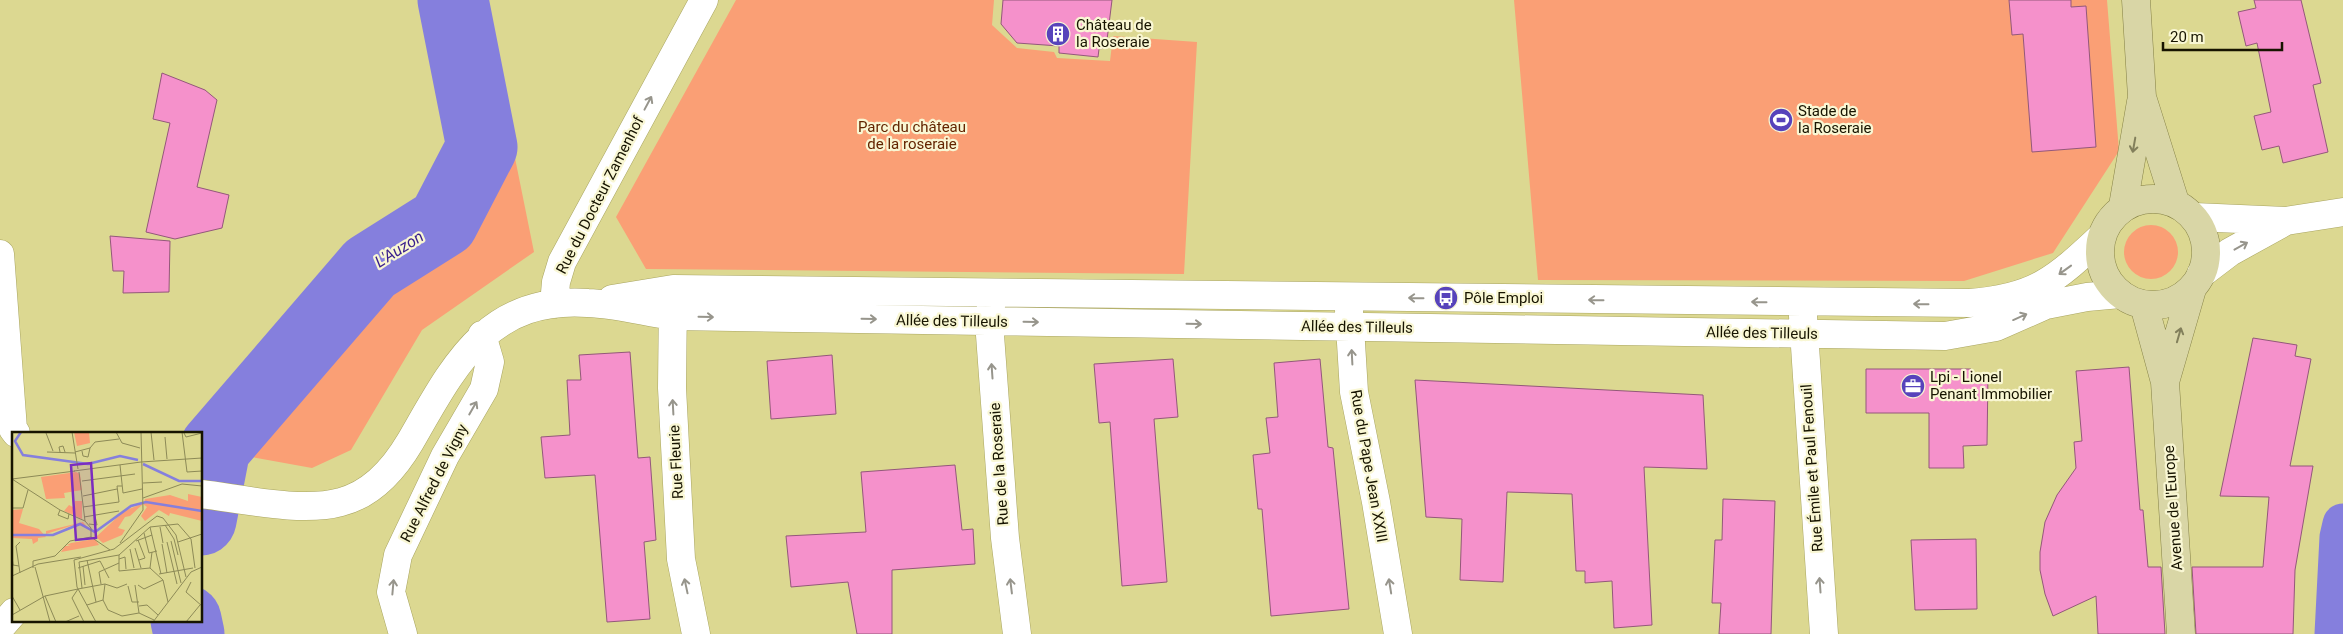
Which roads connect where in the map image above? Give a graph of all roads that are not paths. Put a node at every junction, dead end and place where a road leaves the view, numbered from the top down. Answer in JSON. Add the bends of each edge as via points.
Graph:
{"nodes":[{"id":1,"x":704,"y":0,"type":"edge"},
{"id":2,"x":2136,"y":0,"type":"edge"},
{"id":3,"x":2142,"y":97,"type":"junction"},
{"id":4,"x":2123,"y":206,"type":"junction"},
{"id":5,"x":2184,"y":210,"type":"junction"},
{"id":6,"x":2343,"y":212,"type":"edge"},
{"id":7,"x":2286,"y":221,"type":"junction"},
{"id":8,"x":2101,"y":237,"type":"junction"},
{"id":9,"x":0,"y":254,"type":"edge"},
{"id":10,"x":2197,"y":281,"type":"junction"},
{"id":11,"x":673,"y":289,"type":"junction"},
{"id":12,"x":991,"y":293,"type":"junction"},
{"id":13,"x":2120,"y":294,"type":"junction"},
{"id":14,"x":1348,"y":297,"type":"junction"},
{"id":15,"x":1803,"y":302,"type":"junction"},
{"id":16,"x":589,"y":303,"type":"junction"},
{"id":17,"x":554,"y":304,"type":"junction"},
{"id":18,"x":2144,"y":305,"type":"junction"},
{"id":19,"x":674,"y":316,"type":"junction"},
{"id":20,"x":991,"y":321,"type":"junction"},
{"id":21,"x":1350,"y":327,"type":"junction"},
{"id":22,"x":1803,"y":334,"type":"junction"},
{"id":23,"x":482,"y":335,"type":"junction"},
{"id":24,"x":2165,"y":382,"type":"junction"},
{"id":25,"x":15,"y":432,"type":"edge"},
{"id":26,"x":202,"y":494,"type":"edge"},
{"id":27,"x":12,"y":614,"type":"edge"},
{"id":28,"x":0,"y":628,"type":"edge"},
{"id":29,"x":403,"y":634,"type":"edge"},
{"id":30,"x":696,"y":634,"type":"edge"},
{"id":31,"x":1017,"y":634,"type":"edge"},
{"id":32,"x":1398,"y":634,"type":"edge"},
{"id":33,"x":1824,"y":634,"type":"edge"},
{"id":34,"x":2180,"y":634,"type":"edge"}],
"edges":[{"from":17,"to":1,"type":"street","name":"Rue du Docteur Zamenhof","one_way":true,"via":[[562,262]]},
{"from":2,"to":3,"type":"main road"},
{"from":3,"to":4,"type":"main road","one_way":true},
{"from":3,"to":5,"type":"main road"},
{"from":4,"to":5,"type":"main road","via":[[2148,198]]},
{"from":4,"to":8,"type":"main road"},
{"from":5,"to":7,"type":"street"},
{"from":5,"to":10,"type":"main road","via":[[2202,230],[2206,245],[2206,260]]},
{"from":6,"to":7,"type":"street"},
{"from":10,"to":7,"type":"street","one_way":true,"via":[[2230,252]]},
{"from":8,"to":13,"type":"main road","via":[[2102,268],[2109,283]]},
{"from":8,"to":15,"type":"street","name":"Allée des Tilleuls","one_way":true,"via":[[2071,266],[2042,286],[2021,295],[1970,303]]},
{"from":9,"to":25,"type":"street"},
{"from":10,"to":18,"type":"main road","via":[[2170,303]]},
{"from":24,"to":10,"type":"main road","name":"Avenue de l'Europe","one_way":true},
{"from":11,"to":12,"type":"street","name":"Allée des Tilleuls"},
{"from":11,"to":16,"type":"street","name":"Allée des Tilleuls"},
{"from":11,"to":19,"type":"street","name":"Rue Fleurie"},
{"from":12,"to":14,"type":"street","name":"Allée des Tilleuls"},
{"from":12,"to":20,"type":"street","name":"Rue de la Roseraie"},
{"from":13,"to":18,"type":"main road"},
{"from":22,"to":13,"type":"street","name":"Allée des Tilleuls","one_way":true,"via":[[1945,336],[1996,327],[2046,305]]},
{"from":15,"to":14,"type":"street","name":"Allée des Tilleuls","one_way":true},
{"from":14,"to":21,"type":"street","name":"Rue du Pape Jean XXIII"},
{"from":15,"to":22,"type":"street","name":"Rue Émile et Paul Fenouil"},
{"from":16,"to":17,"type":"street","name":"Allée des Tilleuls"},
{"from":16,"to":19,"type":"street","name":"Allée des Tilleuls"},
{"from":17,"to":23,"type":"street","via":[[529,308],[503,319]]},
{"from":18,"to":24,"type":"main road","name":"Avenue de l'Europe"},
{"from":19,"to":20,"type":"street","name":"Allée des Tilleuls","one_way":true},
{"from":30,"to":19,"type":"street","name":"Rue Fleurie","one_way":true,"via":[[681,559],[672,388]]},
{"from":20,"to":21,"type":"street","name":"Allée des Tilleuls","one_way":true},
{"from":31,"to":20,"type":"street","name":"Rue de la Roseraie","one_way":true,"via":[[1005,538]]},
{"from":21,"to":22,"type":"street","name":"Allée des Tilleuls"},
{"from":32,"to":21,"type":"street","name":"Rue du Pape Jean XXIII","one_way":true,"via":[[1354,392]]},
{"from":33,"to":22,"type":"street","name":"Rue Émile et Paul Fenouil","one_way":true},
{"from":23,"to":26,"type":"street","via":[[449,376],[399,460],[372,488],[341,502],[305,506]]},
{"from":29,"to":23,"type":"street","name":"Rue Alfred de Vigny","one_way":true,"via":[[391,592],[398,555],[445,456],[484,389],[490,362]]},
{"from":24,"to":34,"type":"main road","name":"Avenue de l'Europe"},
{"from":27,"to":28,"type":"street"}]}
